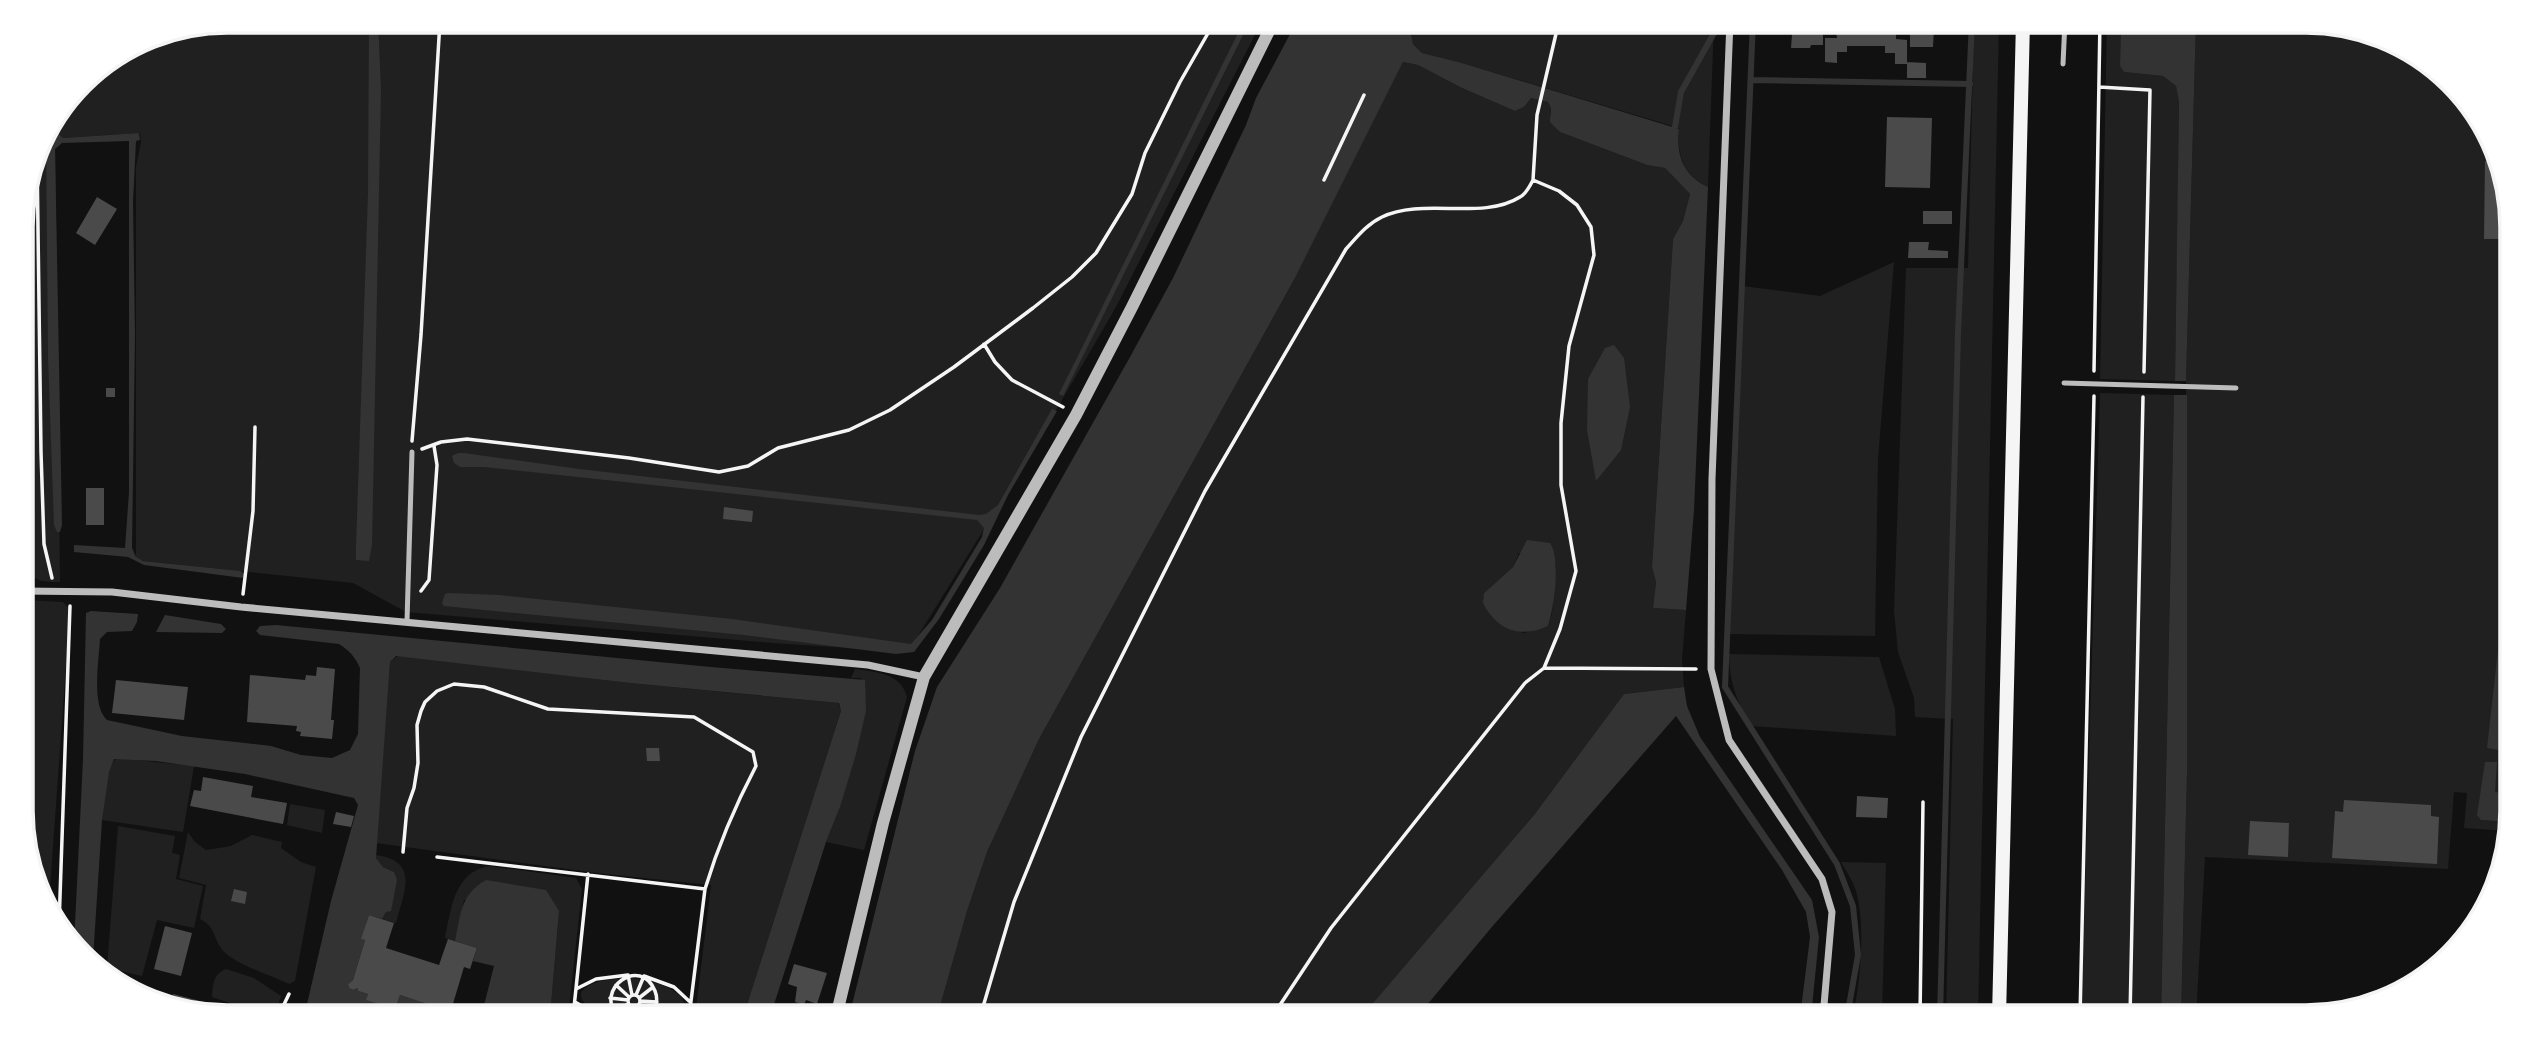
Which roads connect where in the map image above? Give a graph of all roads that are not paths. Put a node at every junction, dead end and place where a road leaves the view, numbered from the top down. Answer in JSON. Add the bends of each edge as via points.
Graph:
{"nodes":[{"id":1,"x":1268,"y":33,"type":"edge"},
{"id":2,"x":1730,"y":33,"type":"edge"},
{"id":3,"x":2023,"y":33,"type":"edge"},
{"id":4,"x":2064,"y":33,"type":"edge"},
{"id":5,"x":2063,"y":64,"type":"dead end"},
{"id":6,"x":2064,"y":383,"type":"dead end"},
{"id":7,"x":2236,"y":388,"type":"dead end"},
{"id":8,"x":412,"y":452,"type":"road end"},
{"id":9,"x":33,"y":591,"type":"edge"},
{"id":10,"x":407,"y":621,"type":"junction"},
{"id":11,"x":924,"y":677,"type":"junction"},
{"id":12,"x":1824,"y":1004,"type":"edge"},
{"id":13,"x":1999,"y":1004,"type":"edge"},
{"id":14,"x":839,"y":1005,"type":"edge"}],
"edges":[{"from":1,"to":11,"type":"street","via":[[1076,415]]},
{"from":2,"to":12,"type":"street","via":[[1712,479],[1710,669],[1728,740],[1822,879],[1832,912]]},
{"from":3,"to":13,"type":"main road"},
{"from":4,"to":5,"type":"lane"},
{"from":6,"to":7,"type":"lane"},
{"from":8,"to":10,"type":"lane"},
{"from":9,"to":10,"type":"street","via":[[112,592]]},
{"from":10,"to":11,"type":"street","via":[[868,665]]},
{"from":11,"to":14,"type":"street"}]}
